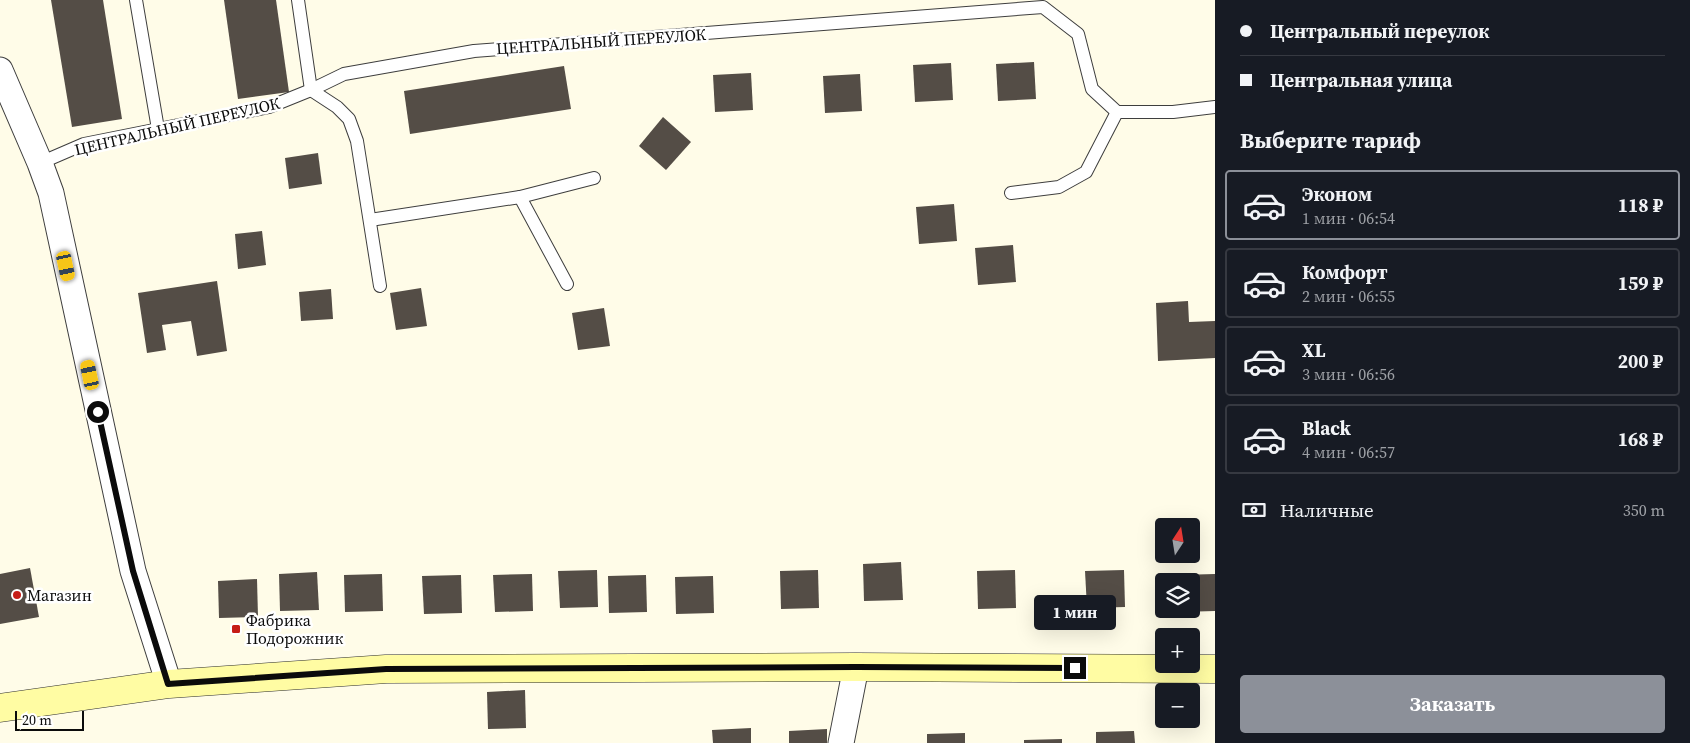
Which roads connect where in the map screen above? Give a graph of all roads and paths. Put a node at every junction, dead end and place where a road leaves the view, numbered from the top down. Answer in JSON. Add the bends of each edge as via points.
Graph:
{"nodes":[{"id":1,"x":136,"y":0,"type":"edge"},
{"id":2,"x":298,"y":0,"type":"edge"},
{"id":3,"x":0,"y":70,"type":"edge"},
{"id":4,"x":311,"y":90,"type":"junction"},
{"id":5,"x":1215,"y":107,"type":"edge"},
{"id":6,"x":1117,"y":112,"type":"junction"},
{"id":7,"x":158,"y":129,"type":"junction"},
{"id":8,"x":40,"y":163,"type":"junction"},
{"id":9,"x":594,"y":178,"type":"dead end"},
{"id":10,"x":1011,"y":193,"type":"dead end"},
{"id":11,"x":520,"y":197,"type":"junction"},
{"id":12,"x":370,"y":220,"type":"junction"},
{"id":13,"x":567,"y":284,"type":"dead end"},
{"id":14,"x":380,"y":286,"type":"dead end"},
{"id":15,"x":856,"y":667,"type":"junction"},
{"id":16,"x":1215,"y":669,"type":"edge"},
{"id":17,"x":168,"y":684,"type":"junction"},
{"id":18,"x":0,"y":708,"type":"edge"},
{"id":19,"x":841,"y":743,"type":"edge"}],
"edges":[{"from":1,"to":7,"type":"lane"},
{"from":2,"to":4,"type":"lane"},
{"from":3,"to":8,"type":"street"},
{"from":4,"to":6,"type":"lane","name":"ЦЕНТРАЛЬНЫЙ ПЕРЕУЛОК","via":[[344,74],[474,51],[1043,7],[1078,34],[1092,89]]},
{"from":4,"to":7,"type":"lane","name":"ЦЕНТРАЛЬНЫЙ ПЕРЕУЛОК","via":[[268,107]]},
{"from":4,"to":12,"type":"lane","via":[[338,107],[349,119],[357,141]]},
{"from":5,"to":6,"type":"lane","via":[[1173,112]]},
{"from":6,"to":10,"type":"lane","via":[[1086,172],[1059,187]]},
{"from":7,"to":8,"type":"lane","name":"ЦЕНТРАЛЬНЫЙ ПЕРЕУЛОК","via":[[84,144]]},
{"from":8,"to":17,"type":"street","via":[[50,193],[133,571]]},
{"from":9,"to":11,"type":"lane"},
{"from":11,"to":12,"type":"lane"},
{"from":11,"to":13,"type":"lane"},
{"from":12,"to":14,"type":"lane"},
{"from":15,"to":16,"type":"street"},
{"from":15,"to":17,"type":"street","via":[[386,669]]},
{"from":15,"to":19,"type":"street"},
{"from":17,"to":18,"type":"street"}]}
